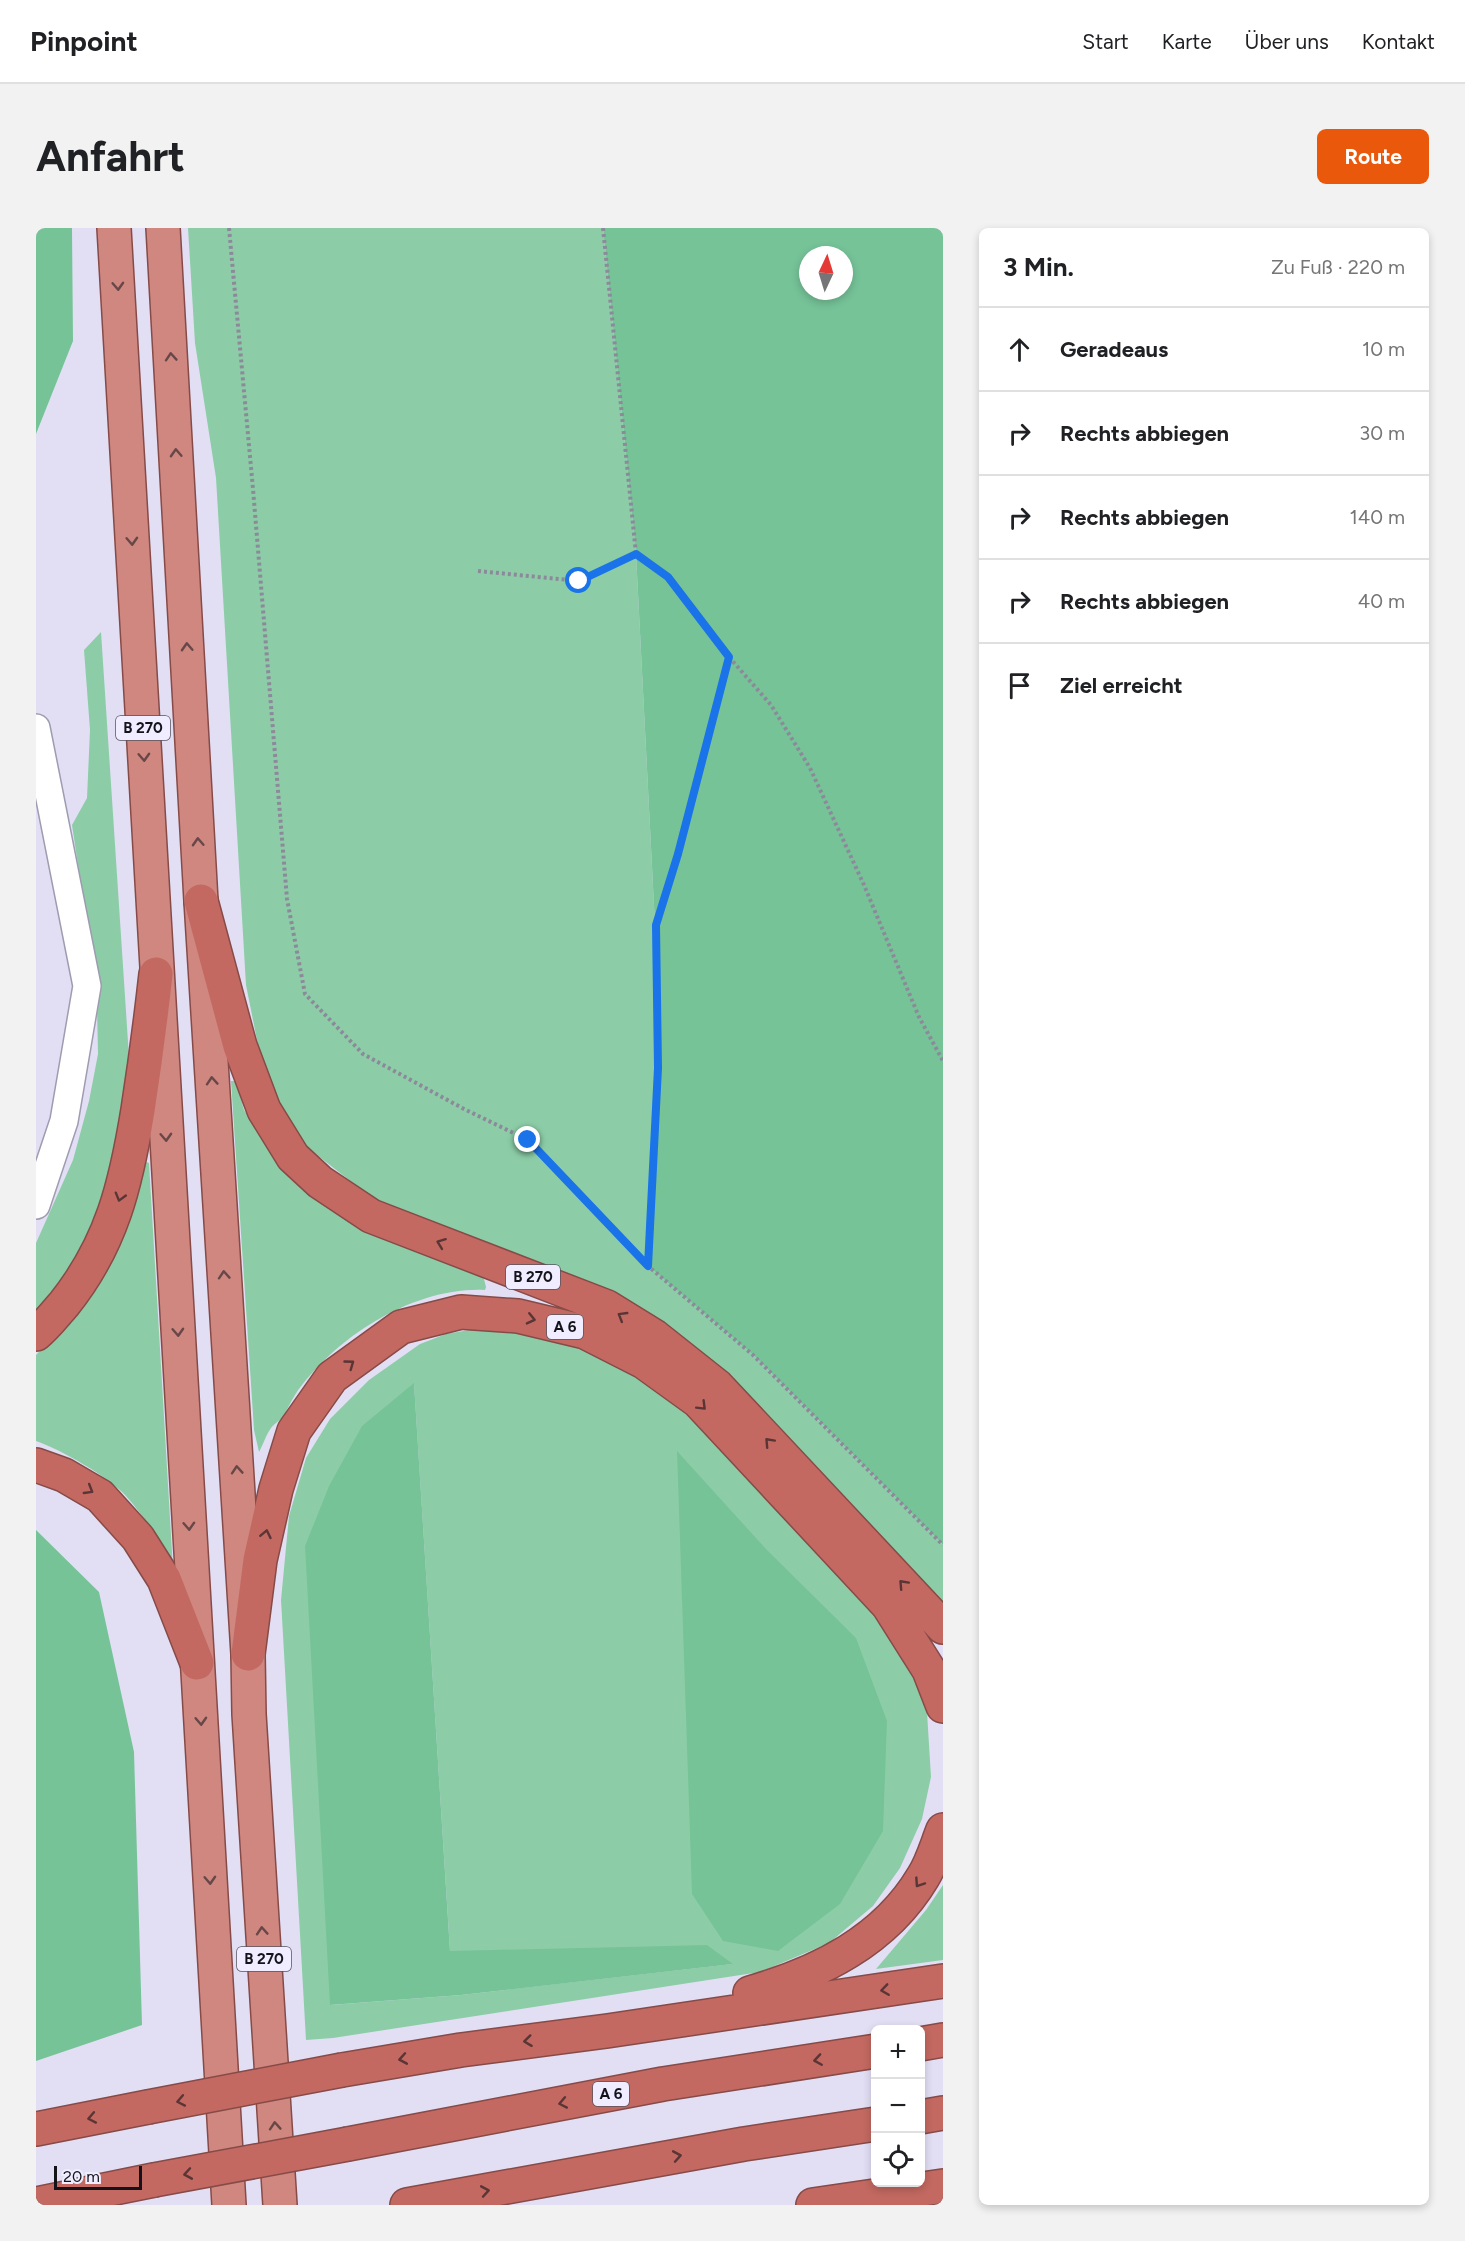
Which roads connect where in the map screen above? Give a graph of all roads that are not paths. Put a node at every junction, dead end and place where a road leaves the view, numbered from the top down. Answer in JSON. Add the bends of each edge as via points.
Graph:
{"nodes":[{"id":1,"x":114,"y":228,"type":"edge"},
{"id":2,"x":163,"y":228,"type":"edge"},
{"id":3,"x":36,"y":728,"type":"edge"},
{"id":4,"x":201,"y":901,"type":"junction"},
{"id":5,"x":156,"y":974,"type":"junction"},
{"id":6,"x":36,"y":1205,"type":"edge"},
{"id":7,"x":36,"y":1334,"type":"edge"},
{"id":8,"x":36,"y":1465,"type":"edge"},
{"id":9,"x":943,"y":1627,"type":"edge"},
{"id":10,"x":248,"y":1654,"type":"junction"},
{"id":11,"x":197,"y":1663,"type":"junction"},
{"id":12,"x":943,"y":1706,"type":"edge"},
{"id":13,"x":943,"y":1830,"type":"edge"},
{"id":14,"x":943,"y":1981,"type":"edge"},
{"id":15,"x":607,"y":2031,"type":"junction"},
{"id":16,"x":943,"y":2040,"type":"edge"},
{"id":17,"x":925,"y":2043,"type":"edge"},
{"id":18,"x":871,"y":2052,"type":"edge"},
{"id":19,"x":943,"y":2113,"type":"edge"},
{"id":20,"x":925,"y":2115,"type":"edge"},
{"id":21,"x":871,"y":2125,"type":"edge"},
{"id":22,"x":36,"y":2129,"type":"edge"},
{"id":23,"x":943,"y":2186,"type":"edge"},
{"id":24,"x":36,"y":2204,"type":"edge"},
{"id":25,"x":229,"y":2205,"type":"edge"},
{"id":26,"x":280,"y":2205,"type":"edge"},
{"id":27,"x":407,"y":2205,"type":"edge"},
{"id":28,"x":813,"y":2205,"type":"edge"}],
"edges":[{"from":1,"to":5,"type":"highway","number":"B 270","one_way":true},
{"from":4,"to":2,"type":"highway","number":"B 270","one_way":true},
{"from":3,"to":6,"type":"street","via":[[87,986],[64,1121]]},
{"from":9,"to":4,"type":"highway","number":"B 270","one_way":true,"via":[[717,1386],[654,1336],[607,1307],[371,1216],[320,1182],[293,1157],[264,1110],[240,1046]]},
{"from":10,"to":4,"type":"highway","number":"B 270","one_way":true},
{"from":5,"to":7,"type":"highway","one_way":true,"via":[[129,1168],[116,1212],[77,1287]]},
{"from":5,"to":11,"type":"highway","number":"B 270","one_way":true},
{"from":8,"to":11,"type":"highway","number":"B 270","one_way":true,"via":[[64,1475],[100,1496],[138,1538],[164,1579]]},
{"from":10,"to":12,"type":"highway","number":"A 6","one_way":true,"via":[[260,1560],[279,1479],[294,1431],[332,1377],[401,1327],[461,1312],[507,1315],[585,1332],[644,1362],[698,1401],[888,1605],[929,1670]]},
{"from":26,"to":10,"type":"highway","number":"B 270","one_way":true},
{"from":11,"to":25,"type":"highway","number":"B 270","one_way":true},
{"from":13,"to":15,"type":"highway","one_way":true,"via":[[924,1876],[902,1909],[867,1941],[788,1982]]},
{"from":14,"to":15,"type":"highway","one_way":true},
{"from":15,"to":22,"type":"highway","one_way":true,"bridge":true,"via":[[342,2070]]},
{"from":16,"to":17,"type":"highway"},
{"from":18,"to":24,"type":"highway","number":"A 6","one_way":true,"bridge":true,"via":[[663,2084]]},
{"from":19,"to":20,"type":"highway"},
{"from":27,"to":21,"type":"highway","one_way":true},
{"from":23,"to":28,"type":"highway"}]}
